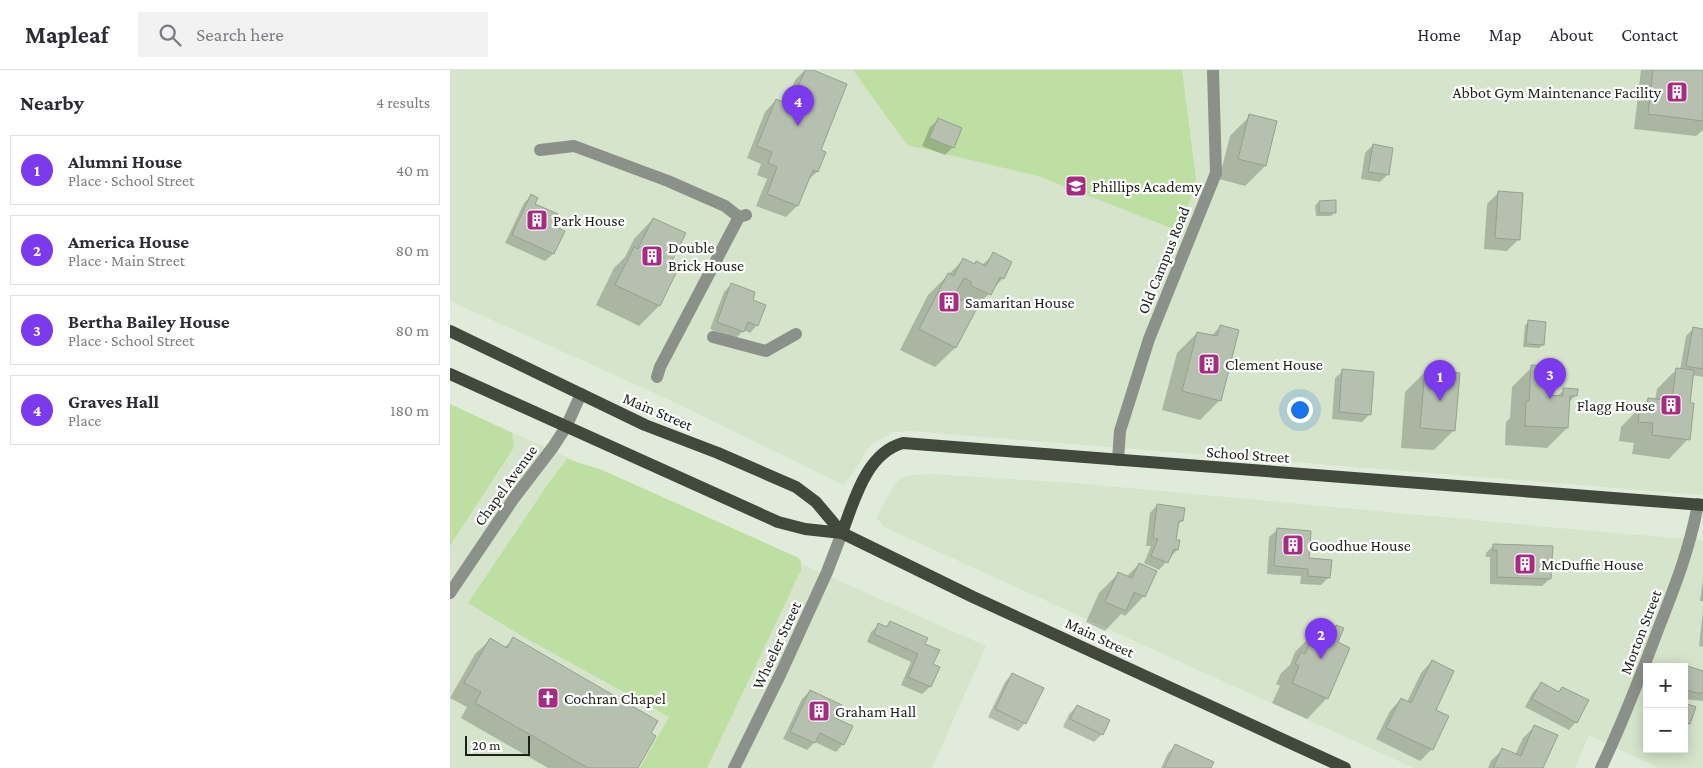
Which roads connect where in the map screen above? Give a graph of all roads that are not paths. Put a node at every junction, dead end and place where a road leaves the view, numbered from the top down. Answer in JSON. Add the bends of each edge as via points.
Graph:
{"nodes":[{"id":1,"x":1213,"y":70,"type":"edge"},
{"id":2,"x":540,"y":150,"type":"dead end"},
{"id":3,"x":450,"y":331,"type":"edge"},
{"id":4,"x":796,"y":334,"type":"dead end"},
{"id":5,"x":713,"y":337,"type":"dead end"},
{"id":6,"x":450,"y":374,"type":"edge"},
{"id":7,"x":657,"y":377,"type":"dead end"},
{"id":8,"x":581,"y":394,"type":"junction"},
{"id":9,"x":566,"y":427,"type":"junction"},
{"id":10,"x":1118,"y":460,"type":"junction"},
{"id":11,"x":1701,"y":505,"type":"edge"},
{"id":12,"x":842,"y":533,"type":"junction"},
{"id":13,"x":450,"y":593,"type":"edge"},
{"id":14,"x":734,"y":768,"type":"edge"},
{"id":15,"x":1345,"y":768,"type":"edge"},
{"id":16,"x":1601,"y":768,"type":"edge"}],
"edges":[{"from":1,"to":10,"type":"street","name":"Old Campus Road","via":[[1216,173],[1149,339],[1120,431]]},
{"from":2,"to":7,"type":"street","via":[[574,146],[668,181],[742,216]]},
{"from":3,"to":8,"type":"main road","name":"Main Street"},
{"from":4,"to":5,"type":"street","via":[[766,351]]},
{"from":6,"to":9,"type":"main road","name":"Main Street"},
{"from":8,"to":9,"type":"street","name":"Chapel Avenue"},
{"from":8,"to":12,"type":"main road","name":"Main Street","via":[[645,425],[796,487],[816,502]]},
{"from":9,"to":12,"type":"main road","name":"Main Street","via":[[778,522]]},
{"from":9,"to":13,"type":"street","name":"Chapel Avenue"},
{"from":10,"to":11,"type":"main road","name":"School Street"},
{"from":10,"to":12,"type":"main road","name":"School Street","via":[[903,443],[894,445],[866,477]]},
{"from":11,"to":16,"type":"street","name":"Morton Street","via":[[1681,571],[1622,725]]},
{"from":12,"to":14,"type":"street","name":"Wheeler Street","via":[[780,675]]},
{"from":12,"to":15,"type":"main road","name":"Main Street"}]}
